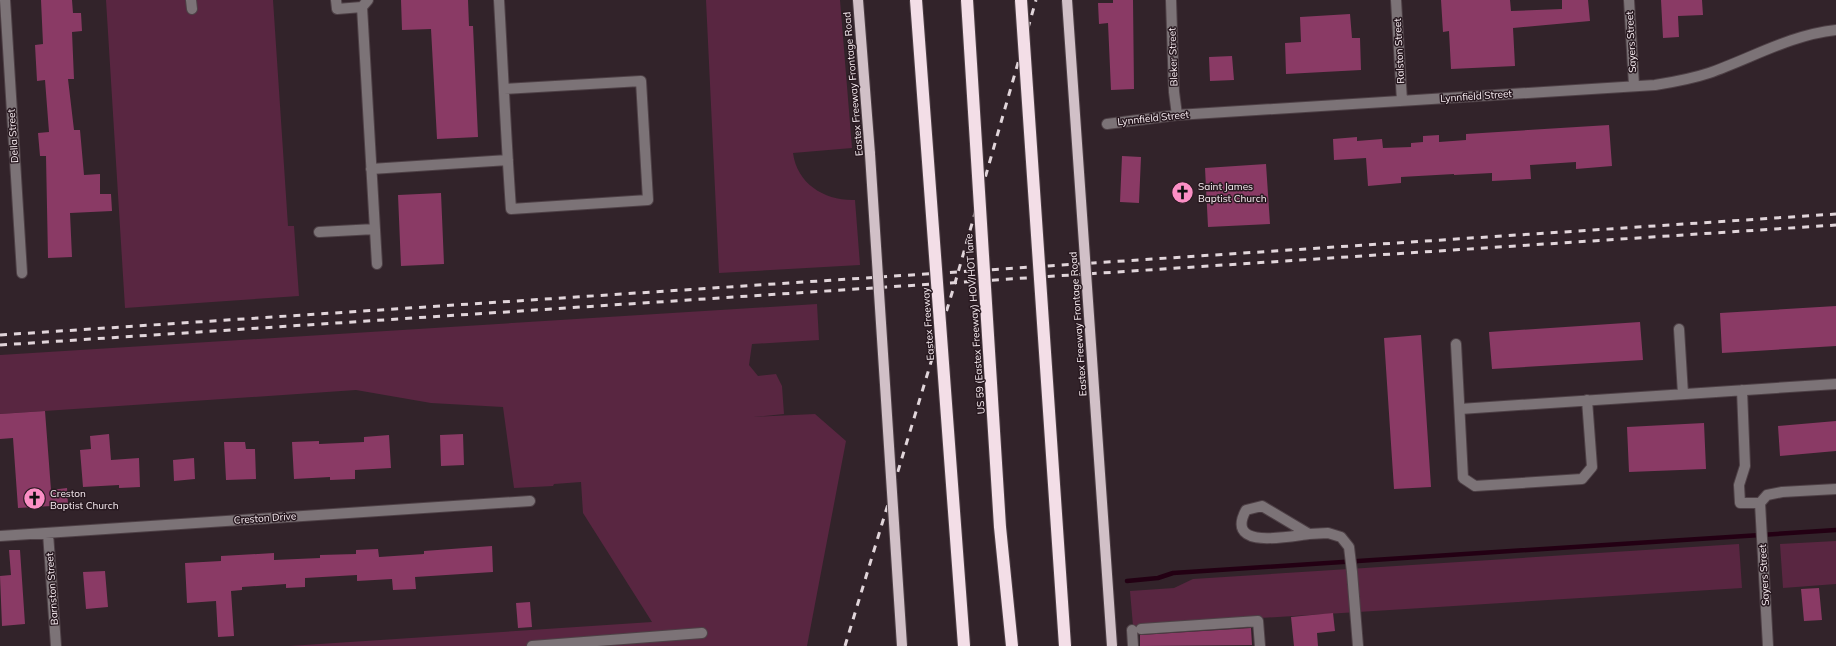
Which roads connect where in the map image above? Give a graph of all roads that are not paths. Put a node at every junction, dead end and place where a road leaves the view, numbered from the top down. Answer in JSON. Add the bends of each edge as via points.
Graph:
{"nodes":[{"id":1,"x":5,"y":0,"type":"edge"},
{"id":2,"x":336,"y":0,"type":"edge"},
{"id":3,"x":499,"y":0,"type":"edge"},
{"id":4,"x":858,"y":0,"type":"edge"},
{"id":5,"x":916,"y":0,"type":"edge"},
{"id":6,"x":967,"y":0,"type":"edge"},
{"id":7,"x":1021,"y":0,"type":"edge"},
{"id":8,"x":1067,"y":0,"type":"edge"},
{"id":9,"x":1171,"y":0,"type":"edge"},
{"id":10,"x":1396,"y":0,"type":"edge"},
{"id":11,"x":1629,"y":0,"type":"edge"},
{"id":12,"x":365,"y":4,"type":"edge"},
{"id":13,"x":1836,"y":30,"type":"edge"},
{"id":14,"x":1634,"y":85,"type":"junction"},
{"id":15,"x":504,"y":89,"type":"junction"},
{"id":16,"x":1402,"y":101,"type":"junction"},
{"id":17,"x":1177,"y":115,"type":"junction"},
{"id":18,"x":1107,"y":124,"type":"dead end"},
{"id":19,"x":508,"y":160,"type":"junction"},
{"id":20,"x":371,"y":169,"type":"junction"},
{"id":21,"x":375,"y":229,"type":"junction"},
{"id":22,"x":319,"y":232,"type":"dead end"},
{"id":23,"x":377,"y":264,"type":"dead end"},
{"id":24,"x":22,"y":273,"type":"dead end"},
{"id":25,"x":1679,"y":329,"type":"dead end"},
{"id":26,"x":1456,"y":344,"type":"dead end"},
{"id":27,"x":1836,"y":384,"type":"edge"},
{"id":28,"x":1742,"y":390,"type":"junction"},
{"id":29,"x":1683,"y":394,"type":"junction"},
{"id":30,"x":1588,"y":400,"type":"junction"},
{"id":31,"x":1460,"y":409,"type":"junction"},
{"id":32,"x":1836,"y":489,"type":"edge"},
{"id":33,"x":530,"y":501,"type":"dead end"},
{"id":34,"x":1760,"y":503,"type":"junction"},
{"id":35,"x":48,"y":533,"type":"junction"},
{"id":36,"x":1309,"y":534,"type":"junction"},
{"id":37,"x":0,"y":536,"type":"edge"},
{"id":38,"x":702,"y":633,"type":"dead end"},
{"id":39,"x":56,"y":646,"type":"edge"},
{"id":40,"x":532,"y":646,"type":"edge"},
{"id":41,"x":902,"y":646,"type":"edge"},
{"id":42,"x":964,"y":646,"type":"edge"},
{"id":43,"x":1012,"y":646,"type":"edge"},
{"id":44,"x":1065,"y":646,"type":"edge"},
{"id":45,"x":1112,"y":646,"type":"edge"},
{"id":46,"x":1133,"y":646,"type":"edge"},
{"id":47,"x":1260,"y":646,"type":"edge"},
{"id":48,"x":1358,"y":646,"type":"edge"},
{"id":49,"x":1768,"y":646,"type":"edge"}],
"edges":[{"from":1,"to":24,"type":"street","name":"Della Street"},
{"from":2,"to":12,"type":"street","via":[[337,9]]},
{"from":3,"to":15,"type":"street"},
{"from":4,"to":41,"type":"main road","name":"Eastex Freeway Frontage Road","bridge":true},
{"from":5,"to":42,"type":"highway","name":"Eastex Freeway","bridge":true},
{"from":6,"to":43,"type":"highway","name":"US 59 (Eastex Freeway) HOV/HOT lane","bridge":true,"via":[[1000,527]]},
{"from":7,"to":44,"type":"highway","bridge":true},
{"from":8,"to":45,"type":"main road","name":"Eastex Freeway Frontage Road","bridge":true},
{"from":9,"to":17,"type":"street","name":"Bleker Street"},
{"from":10,"to":16,"type":"street","name":"Ralston Street"},
{"from":11,"to":14,"type":"street","name":"Sayers Street"},
{"from":12,"to":20,"type":"street"},
{"from":13,"to":14,"type":"street","name":"Lynnfield Street","via":[[1805,35],[1680,82]]},
{"from":14,"to":16,"type":"street","name":"Lynnfield Street"},
{"from":15,"to":19,"type":"street"},
{"from":15,"to":19,"type":"street","via":[[641,81],[648,200],[511,209]]},
{"from":16,"to":17,"type":"street","name":"Lynnfield Street"},
{"from":17,"to":18,"type":"street","name":"Lynnfield Street"},
{"from":19,"to":20,"type":"street"},
{"from":20,"to":21,"type":"street"},
{"from":21,"to":22,"type":"street"},
{"from":21,"to":23,"type":"street"},
{"from":25,"to":29,"type":"street"},
{"from":26,"to":31,"type":"street"},
{"from":27,"to":28,"type":"street"},
{"from":28,"to":29,"type":"street"},
{"from":28,"to":34,"type":"street","via":[[1745,466],[1739,485],[1740,503]]},
{"from":29,"to":30,"type":"street"},
{"from":30,"to":31,"type":"street"},
{"from":30,"to":31,"type":"street","via":[[1592,467],[1582,479],[1475,486],[1463,478]]},
{"from":32,"to":34,"type":"street","via":[[1782,492],[1767,495]]},
{"from":33,"to":35,"type":"street","name":"Creston Drive"},
{"from":34,"to":49,"type":"street","name":"Sayers Street"},
{"from":35,"to":37,"type":"street","name":"Creston Drive"},
{"from":35,"to":39,"type":"street","name":"Barnston Street"},
{"from":36,"to":36,"type":"street","via":[[1262,506],[1246,510],[1242,518],[1245,533],[1252,537],[1261,539]]},
{"from":36,"to":48,"type":"street","via":[[1328,533],[1340,537],[1349,547]]},
{"from":38,"to":40,"type":"street"},
{"from":46,"to":47,"type":"street","via":[[1137,630],[1258,621]]}]}
